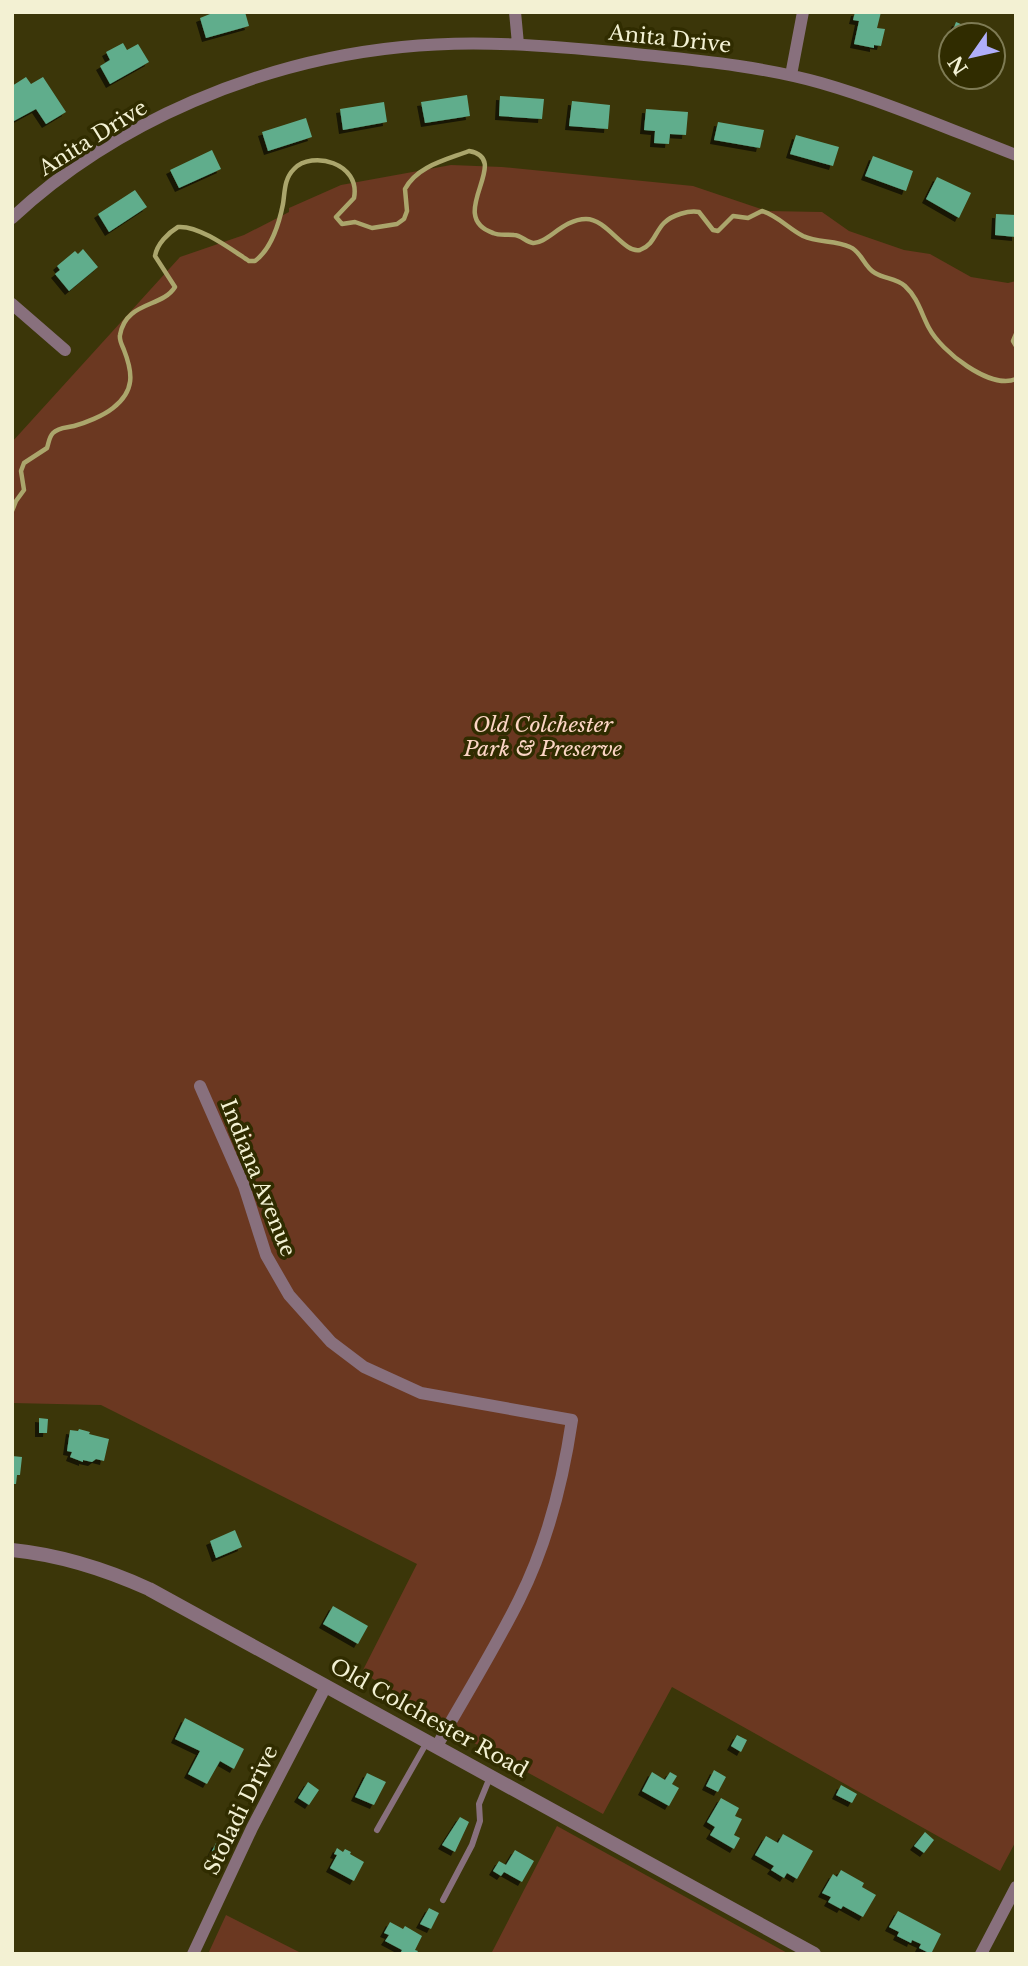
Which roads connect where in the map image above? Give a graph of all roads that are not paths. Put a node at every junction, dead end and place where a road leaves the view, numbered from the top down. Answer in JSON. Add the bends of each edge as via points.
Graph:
{"nodes":[{"id":1,"x":515,"y":12,"type":"edge"},
{"id":2,"x":803,"y":12,"type":"edge"},
{"id":3,"x":518,"y":44,"type":"junction"},
{"id":4,"x":791,"y":75,"type":"junction"},
{"id":5,"x":1016,"y":155,"type":"edge"},
{"id":6,"x":12,"y":218,"type":"edge"},
{"id":7,"x":12,"y":304,"type":"edge"},
{"id":8,"x":65,"y":350,"type":"dead end"},
{"id":9,"x":200,"y":1086,"type":"dead end"},
{"id":10,"x":12,"y":1550,"type":"edge"},
{"id":11,"x":326,"y":1686,"type":"junction"},
{"id":12,"x":433,"y":1743,"type":"junction"},
{"id":13,"x":491,"y":1776,"type":"junction"},
{"id":14,"x":377,"y":1830,"type":"dead end"},
{"id":15,"x":1016,"y":1887,"type":"edge"},
{"id":16,"x":443,"y":1900,"type":"dead end"},
{"id":17,"x":192,"y":1954,"type":"edge"},
{"id":18,"x":814,"y":1954,"type":"edge"},
{"id":19,"x":981,"y":1954,"type":"edge"}],
"edges":[{"from":1,"to":3,"type":"street"},
{"from":2,"to":4,"type":"street"},
{"from":3,"to":4,"type":"street","name":"Anita Drive","via":[[682,59]]},
{"from":3,"to":6,"type":"street","name":"Anita Drive","via":[[366,51],[254,78],[115,142]]},
{"from":4,"to":5,"type":"street","name":"Anita Drive","via":[[856,94]]},
{"from":7,"to":8,"type":"street"},
{"from":9,"to":12,"type":"street","name":"Indiana Avenue","via":[[231,1152],[271,1266],[301,1312],[331,1342],[364,1367],[421,1394],[572,1420],[553,1512],[532,1572]]},
{"from":10,"to":11,"type":"street","name":"Old Colchester Road","via":[[94,1566],[124,1578]]},
{"from":11,"to":12,"type":"street","name":"Old Colchester Road"},
{"from":11,"to":17,"type":"street","name":"Stoladi Drive"},
{"from":12,"to":13,"type":"street","name":"Old Colchester Road"},
{"from":12,"to":14,"type":"lane"},
{"from":13,"to":16,"type":"lane","via":[[479,1804],[480,1821],[472,1845]]},
{"from":13,"to":18,"type":"street","name":"Old Colchester Road"},
{"from":15,"to":19,"type":"street"}]}
